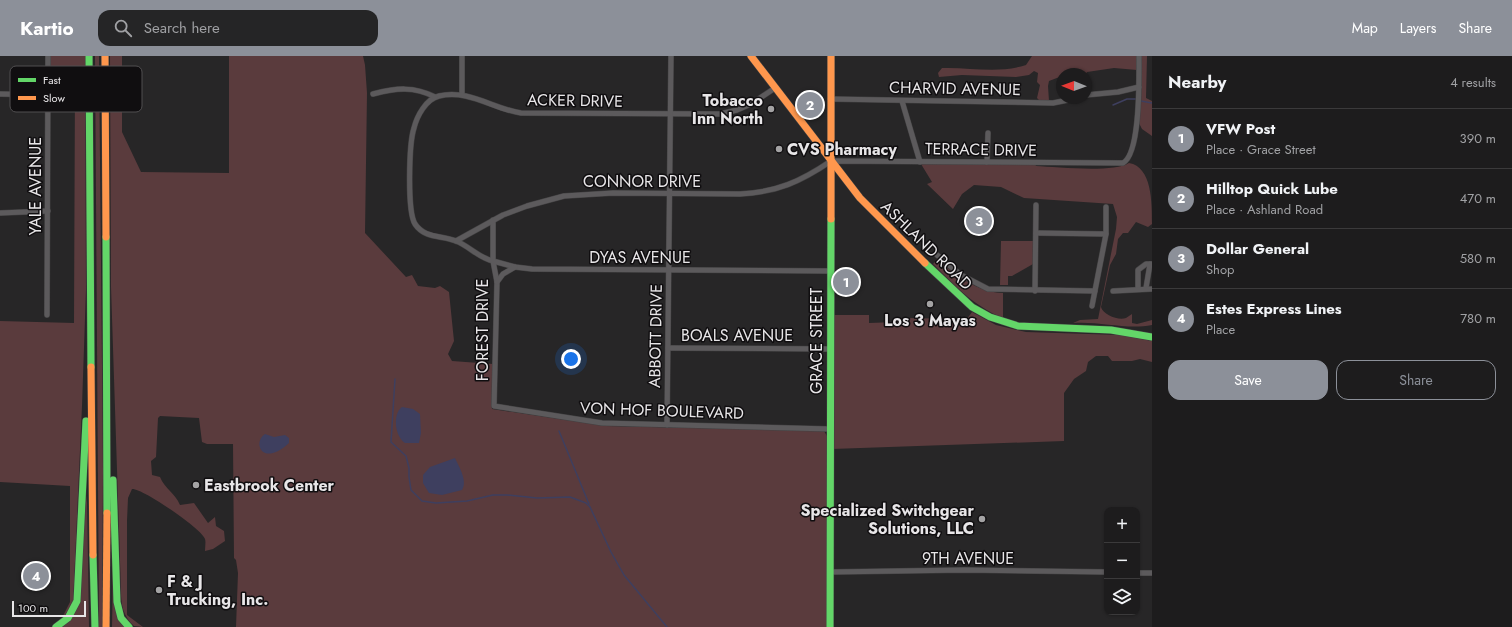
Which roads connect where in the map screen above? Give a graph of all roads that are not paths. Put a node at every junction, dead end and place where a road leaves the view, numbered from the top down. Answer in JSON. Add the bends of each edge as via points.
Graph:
{"nodes":[{"id":1,"x":89,"y":56,"type":"edge"},
{"id":2,"x":105,"y":56,"type":"edge"},
{"id":3,"x":462,"y":56,"type":"edge"},
{"id":4,"x":671,"y":56,"type":"edge"},
{"id":5,"x":750,"y":56,"type":"edge"},
{"id":6,"x":831,"y":56,"type":"edge"},
{"id":7,"x":1139,"y":56,"type":"edge"},
{"id":8,"x":89,"y":66,"type":"edge"},
{"id":9,"x":105,"y":66,"type":"edge"},
{"id":10,"x":1139,"y":87,"type":"junction"},
{"id":11,"x":775,"y":88,"type":"junction"},
{"id":12,"x":0,"y":94,"type":"edge"},
{"id":13,"x":10,"y":94,"type":"edge"},
{"id":14,"x":373,"y":94,"type":"dead end"},
{"id":15,"x":462,"y":94,"type":"junction"},
{"id":16,"x":1092,"y":94,"type":"edge"},
{"id":17,"x":435,"y":97,"type":"junction"},
{"id":18,"x":830,"y":99,"type":"junction"},
{"id":19,"x":902,"y":101,"type":"junction"},
{"id":20,"x":1056,"y":102,"type":"edge"},
{"id":21,"x":48,"y":112,"type":"edge"},
{"id":22,"x":89,"y":112,"type":"edge"},
{"id":23,"x":105,"y":112,"type":"edge"},
{"id":24,"x":671,"y":115,"type":"junction"},
{"id":25,"x":988,"y":133,"type":"dead end"},
{"id":26,"x":830,"y":161,"type":"junction"},
{"id":27,"x":920,"y":162,"type":"junction"},
{"id":28,"x":987,"y":162,"type":"junction"},
{"id":29,"x":670,"y":194,"type":"junction"},
{"id":30,"x":1036,"y":205,"type":"dead end"},
{"id":31,"x":1106,"y":207,"type":"dead end"},
{"id":32,"x":48,"y":211,"type":"junction"},
{"id":33,"x":0,"y":213,"type":"edge"},
{"id":34,"x":493,"y":220,"type":"junction"},
{"id":35,"x":1036,"y":233,"type":"junction"},
{"id":36,"x":1106,"y":234,"type":"junction"},
{"id":37,"x":456,"y":241,"type":"junction"},
{"id":38,"x":937,"y":256,"type":"dead end"},
{"id":39,"x":493,"y":261,"type":"junction"},
{"id":40,"x":1151,"y":264,"type":"edge"},
{"id":41,"x":514,"y":268,"type":"junction"},
{"id":42,"x":669,"y":271,"type":"junction"},
{"id":43,"x":830,"y":271,"type":"junction"},
{"id":44,"x":497,"y":282,"type":"junction"},
{"id":45,"x":1138,"y":288,"type":"junction"},
{"id":46,"x":1149,"y":288,"type":"edge"},
{"id":47,"x":1035,"y":291,"type":"junction"},
{"id":48,"x":1113,"y":291,"type":"dead end"},
{"id":49,"x":1095,"y":292,"type":"junction"},
{"id":50,"x":91,"y":304,"type":"junction"},
{"id":51,"x":1092,"y":306,"type":"dead end"},
{"id":52,"x":48,"y":315,"type":"dead end"},
{"id":53,"x":106,"y":320,"type":"junction"},
{"id":54,"x":1152,"y":337,"type":"edge"},
{"id":55,"x":668,"y":348,"type":"junction"},
{"id":56,"x":830,"y":348,"type":"junction"},
{"id":57,"x":494,"y":406,"type":"joint"},
{"id":58,"x":667,"y":425,"type":"junction"},
{"id":59,"x":830,"y":429,"type":"junction"},
{"id":60,"x":830,"y":572,"type":"junction"},
{"id":61,"x":1104,"y":572,"type":"edge"},
{"id":62,"x":1140,"y":573,"type":"edge"},
{"id":63,"x":1152,"y":573,"type":"edge"},
{"id":64,"x":56,"y":627,"type":"edge"},
{"id":65,"x":95,"y":627,"type":"edge"},
{"id":66,"x":106,"y":627,"type":"edge"},
{"id":67,"x":129,"y":627,"type":"edge"},
{"id":68,"x":830,"y":627,"type":"edge"}],
"edges":[{"from":1,"to":8,"type":"main road"},
{"from":2,"to":9,"type":"main road"},
{"from":3,"to":15,"type":"street"},
{"from":4,"to":24,"type":"street","name":"ABBOTT DRIVE"},
{"from":5,"to":11,"type":"main road","name":"ASHLAND ROAD"},
{"from":6,"to":18,"type":"main road","name":"GRACE STREET"},
{"from":7,"to":10,"type":"street"},
{"from":10,"to":16,"type":"street"},
{"from":10,"to":28,"type":"street","name":"TERRACE DRIVE","via":[[1135,133],[1129,158],[1119,164]]},
{"from":11,"to":24,"type":"street","name":"ACKER DRIVE","via":[[751,104],[728,113]]},
{"from":11,"to":26,"type":"main road","name":"ASHLAND ROAD"},
{"from":12,"to":13,"type":"street"},
{"from":14,"to":17,"type":"street","name":"ACKER DRIVE","via":[[411,88]]},
{"from":15,"to":17,"type":"street","name":"ACKER DRIVE"},
{"from":15,"to":24,"type":"street","name":"ACKER DRIVE","via":[[521,113]]},
{"from":17,"to":37,"type":"street","name":"FOREST DRIVE","via":[[422,109],[413,128],[411,214],[414,223],[424,232]]},
{"from":18,"to":19,"type":"street","name":"CHARVID AVENUE"},
{"from":18,"to":26,"type":"main road","name":"GRACE STREET"},
{"from":19,"to":20,"type":"street","name":"CHARVID AVENUE"},
{"from":19,"to":27,"type":"street"},
{"from":21,"to":32,"type":"street","name":"YALE AVENUE"},
{"from":22,"to":50,"type":"main road"},
{"from":23,"to":53,"type":"main road"},
{"from":24,"to":29,"type":"street","name":"ABBOTT DRIVE"},
{"from":25,"to":28,"type":"street"},
{"from":26,"to":27,"type":"street","name":"TERRACE DRIVE"},
{"from":26,"to":29,"type":"street","name":"CONNOR DRIVE","via":[[797,182],[771,191],[740,194]]},
{"from":26,"to":43,"type":"main road","name":"GRACE STREET"},
{"from":26,"to":54,"type":"main road","name":"ASHLAND ROAD","via":[[875,213],[963,300],[982,313],[1027,328],[1111,330]]},
{"from":27,"to":28,"type":"street","name":"TERRACE DRIVE"},
{"from":29,"to":34,"type":"street","name":"CONNOR DRIVE","via":[[613,193],[564,196],[527,206]]},
{"from":29,"to":42,"type":"street","name":"ABBOTT DRIVE"},
{"from":30,"to":35,"type":"street"},
{"from":31,"to":36,"type":"street"},
{"from":32,"to":33,"type":"street"},
{"from":32,"to":52,"type":"street","name":"YALE AVENUE"},
{"from":34,"to":37,"type":"street","name":"CONNOR DRIVE"},
{"from":34,"to":39,"type":"street"},
{"from":35,"to":36,"type":"street"},
{"from":35,"to":47,"type":"street"},
{"from":36,"to":49,"type":"street"},
{"from":37,"to":39,"type":"street","name":"FOREST DRIVE"},
{"from":38,"to":47,"type":"street","via":[[961,275],[988,289]]},
{"from":39,"to":41,"type":"street","name":"DYAS AVENUE"},
{"from":39,"to":44,"type":"street","name":"FOREST DRIVE"},
{"from":40,"to":45,"type":"street","via":[[1138,270]]},
{"from":40,"to":46,"type":"street"},
{"from":41,"to":42,"type":"street","name":"DYAS AVENUE"},
{"from":41,"to":44,"type":"street","via":[[503,274]]},
{"from":42,"to":43,"type":"street","name":"DYAS AVENUE"},
{"from":42,"to":55,"type":"street","name":"ABBOTT DRIVE"},
{"from":43,"to":56,"type":"main road","name":"GRACE STREET"},
{"from":44,"to":57,"type":"street","name":"FOREST DRIVE"},
{"from":45,"to":46,"type":"street"},
{"from":45,"to":48,"type":"street"},
{"from":47,"to":49,"type":"street"},
{"from":49,"to":51,"type":"street"},
{"from":50,"to":64,"type":"main road","via":[[87,322],[86,424],[77,594],[71,615]]},
{"from":50,"to":65,"type":"main road"},
{"from":53,"to":66,"type":"main road"},
{"from":53,"to":67,"type":"main road","via":[[110,366],[117,602],[121,618]]},
{"from":55,"to":56,"type":"street","name":"BOALS AVENUE"},
{"from":55,"to":58,"type":"street","name":"ABBOTT DRIVE"},
{"from":56,"to":59,"type":"main road","name":"GRACE STREET"},
{"from":57,"to":58,"type":"street","name":"VON HOF BOULEVARD","via":[[602,423]]},
{"from":58,"to":59,"type":"street","name":"VON HOF BOULEVARD"},
{"from":59,"to":60,"type":"main road","name":"GRACE STREET"},
{"from":60,"to":61,"type":"street","name":"9TH AVENUE"},
{"from":60,"to":68,"type":"main road","name":"GRACE STREET"},
{"from":62,"to":63,"type":"street"}]}
